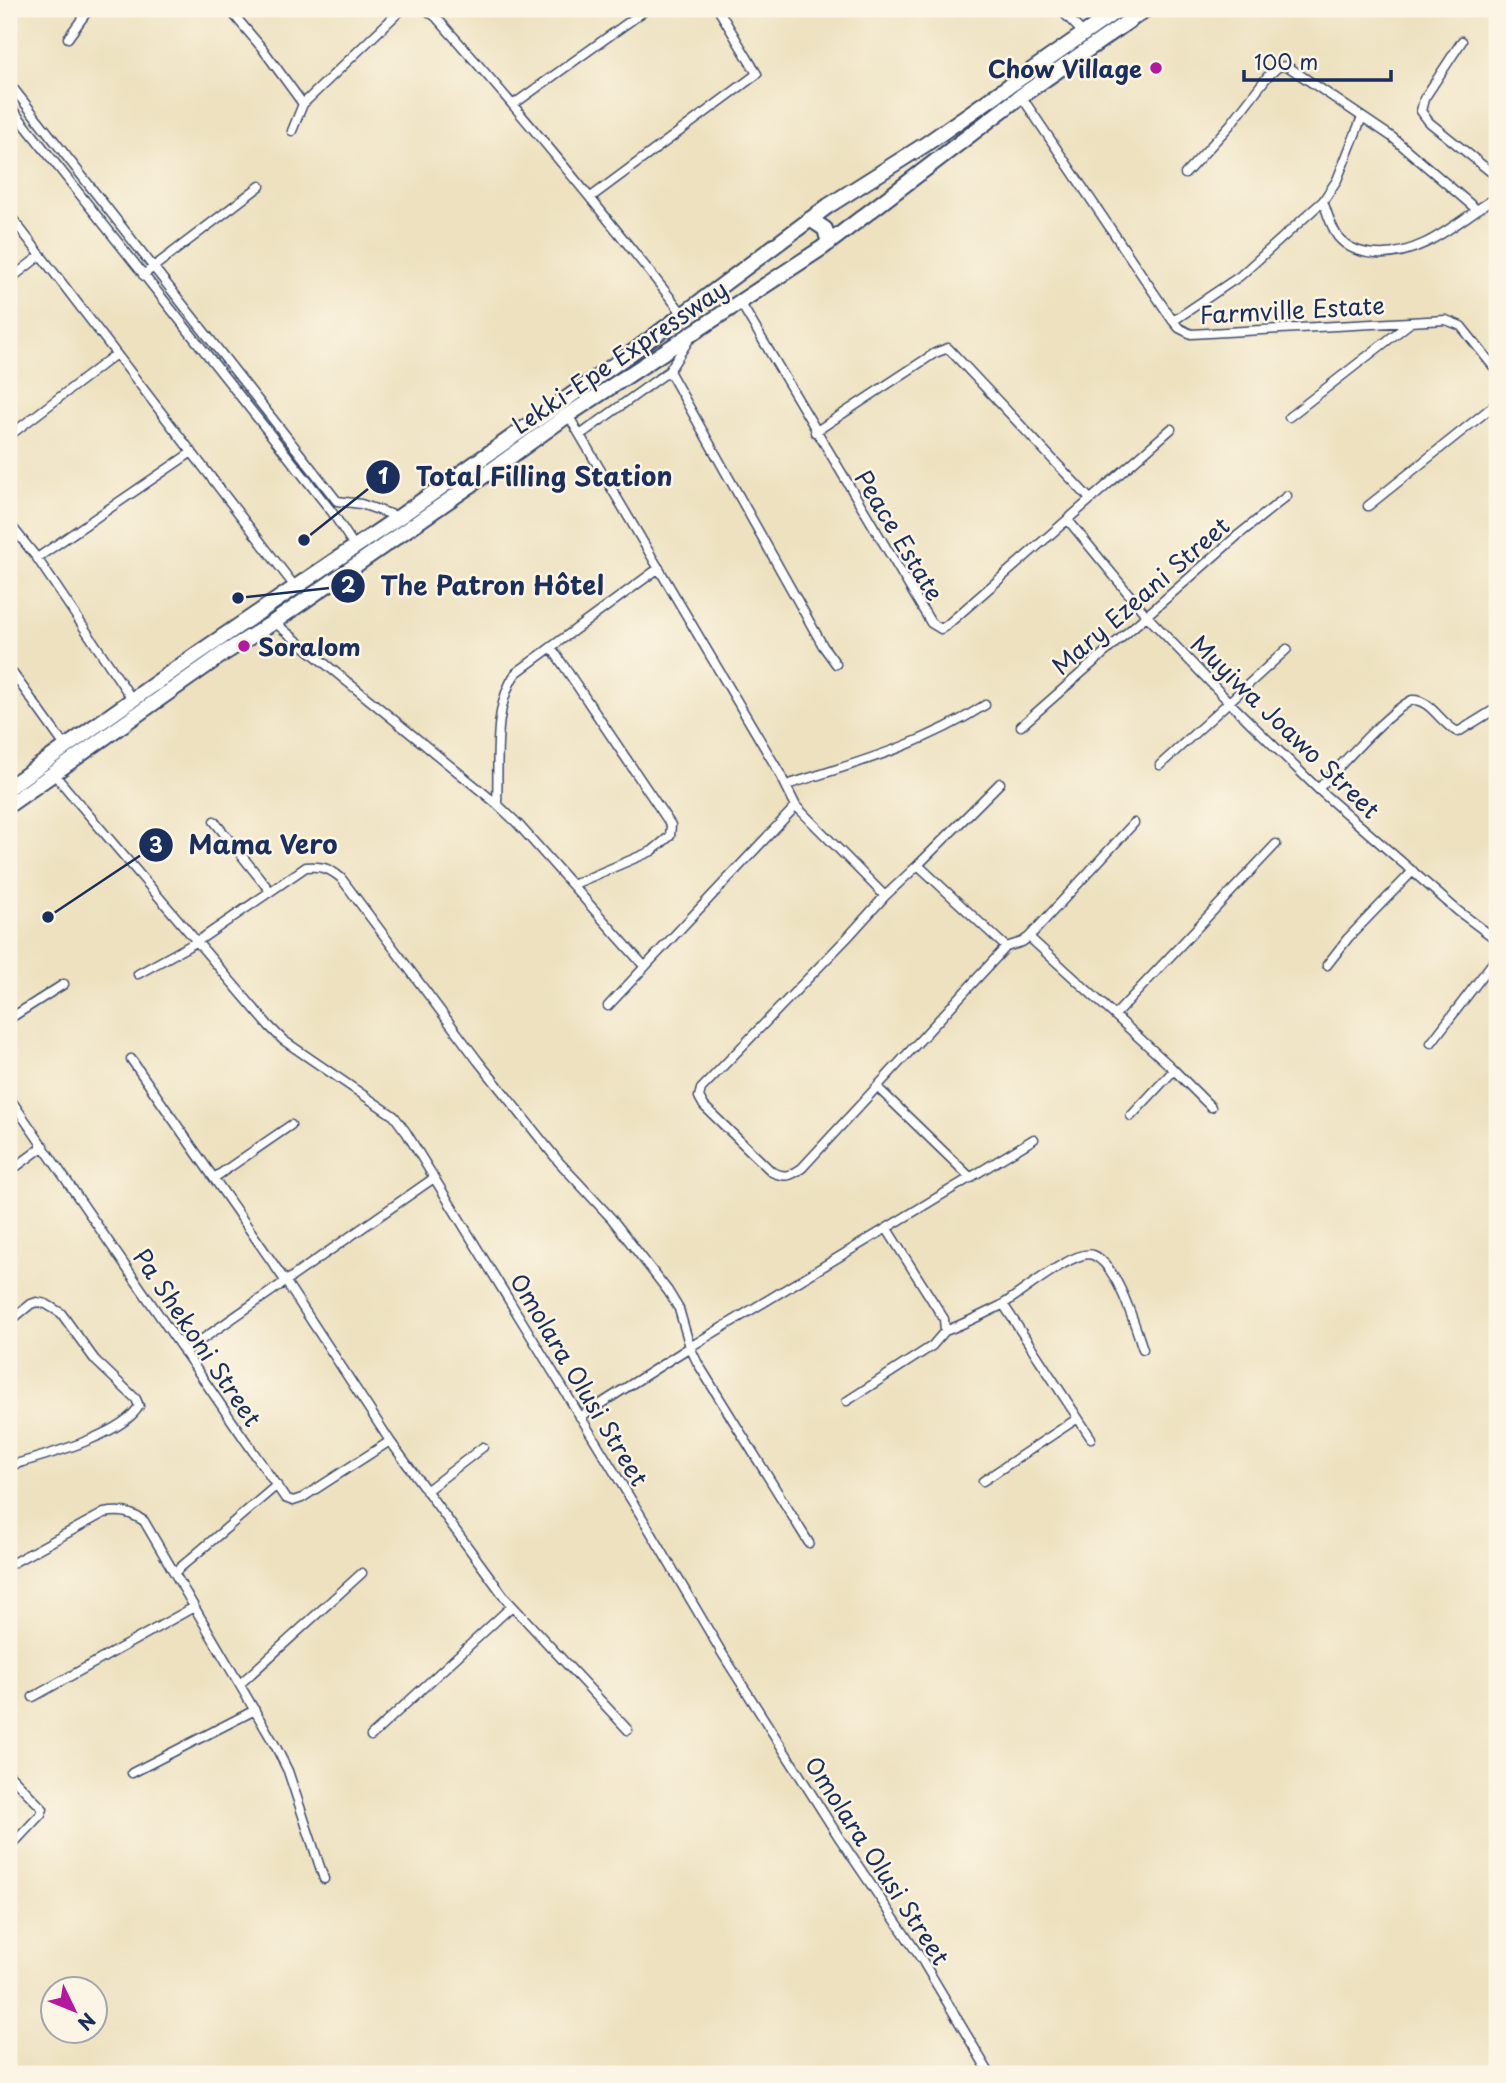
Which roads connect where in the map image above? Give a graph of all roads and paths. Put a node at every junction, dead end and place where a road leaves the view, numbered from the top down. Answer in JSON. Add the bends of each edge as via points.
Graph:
{"nodes":[{"id":1,"x":89,"y":9,"type":"edge"},
{"id":2,"x":402,"y":9,"type":"edge"},
{"id":3,"x":425,"y":9,"type":"edge"},
{"id":4,"x":444,"y":9,"type":"edge"},
{"id":5,"x":647,"y":9,"type":"edge"},
{"id":6,"x":718,"y":9,"type":"edge"},
{"id":7,"x":1060,"y":9,"type":"edge"},
{"id":8,"x":1119,"y":9,"type":"edge"},
{"id":9,"x":1146,"y":9,"type":"edge"},
{"id":10,"x":232,"y":10,"type":"edge"},
{"id":11,"x":436,"y":17,"type":"junction"},
{"id":12,"x":1083,"y":33,"type":"junction"},
{"id":13,"x":68,"y":38,"type":"dead end"},
{"id":14,"x":1462,"y":41,"type":"dead end"},
{"id":15,"x":9,"y":83,"type":"edge"},
{"id":16,"x":1021,"y":96,"type":"junction"},
{"id":17,"x":303,"y":104,"type":"junction"},
{"id":18,"x":514,"y":104,"type":"junction"},
{"id":19,"x":9,"y":105,"type":"edge"},
{"id":20,"x":1362,"y":117,"type":"junction"},
{"id":21,"x":292,"y":131,"type":"dead end"},
{"id":22,"x":1185,"y":174,"type":"dead end"},
{"id":23,"x":1497,"y":177,"type":"edge"},
{"id":24,"x":260,"y":186,"type":"dead end"},
{"id":25,"x":591,"y":197,"type":"junction"},
{"id":26,"x":1497,"y":197,"type":"edge"},
{"id":27,"x":1323,"y":201,"type":"junction"},
{"id":28,"x":828,"y":206,"type":"junction"},
{"id":29,"x":1476,"y":209,"type":"junction"},
{"id":30,"x":9,"y":214,"type":"edge"},
{"id":31,"x":810,"y":219,"type":"junction"},
{"id":32,"x":844,"y":232,"type":"junction"},
{"id":33,"x":829,"y":243,"type":"junction"},
{"id":34,"x":41,"y":255,"type":"junction"},
{"id":35,"x":153,"y":267,"type":"junction"},
{"id":36,"x":143,"y":275,"type":"junction"},
{"id":37,"x":9,"y":280,"type":"edge"},
{"id":38,"x":740,"y":302,"type":"junction"},
{"id":39,"x":683,"y":314,"type":"junction"},
{"id":40,"x":1173,"y":321,"type":"junction"},
{"id":41,"x":1410,"y":323,"type":"junction"},
{"id":42,"x":693,"y":332,"type":"junction"},
{"id":43,"x":116,"y":354,"type":"junction"},
{"id":44,"x":670,"y":370,"type":"junction"},
{"id":45,"x":1497,"y":372,"type":"edge"},
{"id":46,"x":1497,"y":403,"type":"edge"},
{"id":47,"x":568,"y":415,"type":"junction"},
{"id":48,"x":1289,"y":416,"type":"dead end"},
{"id":49,"x":1171,"y":429,"type":"dead end"},
{"id":50,"x":815,"y":432,"type":"junction"},
{"id":51,"x":580,"y":435,"type":"junction"},
{"id":52,"x":9,"y":436,"type":"edge"},
{"id":53,"x":293,"y":445,"type":"junction"},
{"id":54,"x":192,"y":452,"type":"junction"},
{"id":55,"x":284,"y":452,"type":"junction"},
{"id":56,"x":1287,"y":496,"type":"dead end"},
{"id":57,"x":1090,"y":499,"type":"junction"},
{"id":58,"x":1368,"y":506,"type":"dead end"},
{"id":59,"x":399,"y":517,"type":"junction"},
{"id":60,"x":1068,"y":520,"type":"junction"},
{"id":61,"x":9,"y":523,"type":"edge"},
{"id":62,"x":355,"y":547,"type":"junction"},
{"id":63,"x":37,"y":558,"type":"junction"},
{"id":64,"x":659,"y":568,"type":"junction"},
{"id":65,"x":296,"y":588,"type":"junction"},
{"id":66,"x":1146,"y":615,"type":"junction"},
{"id":67,"x":274,"y":622,"type":"junction"},
{"id":68,"x":551,"y":647,"type":"junction"},
{"id":69,"x":1287,"y":649,"type":"dead end"},
{"id":70,"x":836,"y":664,"type":"dead end"},
{"id":71,"x":9,"y":668,"type":"edge"},
{"id":72,"x":132,"y":699,"type":"junction"},
{"id":73,"x":1228,"y":702,"type":"junction"},
{"id":74,"x":985,"y":705,"type":"dead end"},
{"id":75,"x":1497,"y":708,"type":"edge"},
{"id":76,"x":1021,"y":726,"type":"dead end"},
{"id":77,"x":65,"y":746,"type":"junction"},
{"id":78,"x":1160,"y":765,"type":"dead end"},
{"id":79,"x":53,"y":773,"type":"junction"},
{"id":80,"x":1000,"y":783,"type":"dead end"},
{"id":81,"x":786,"y":785,"type":"junction"},
{"id":82,"x":9,"y":787,"type":"edge"},
{"id":83,"x":1318,"y":789,"type":"junction"},
{"id":84,"x":497,"y":804,"type":"junction"},
{"id":85,"x":9,"y":805,"type":"edge"},
{"id":86,"x":796,"y":806,"type":"junction"},
{"id":87,"x":214,"y":821,"type":"dead end"},
{"id":88,"x":1134,"y":823,"type":"dead end"},
{"id":89,"x":1276,"y":844,"type":"dead end"},
{"id":90,"x":918,"y":865,"type":"junction"},
{"id":91,"x":1413,"y":870,"type":"junction"},
{"id":92,"x":572,"y":885,"type":"junction"},
{"id":93,"x":271,"y":891,"type":"junction"},
{"id":94,"x":885,"y":896,"type":"junction"},
{"id":95,"x":1029,"y":937,"type":"junction"},
{"id":96,"x":1497,"y":940,"type":"edge"},
{"id":97,"x":198,"y":941,"type":"junction"},
{"id":98,"x":1006,"y":947,"type":"junction"},
{"id":99,"x":1497,"y":957,"type":"edge"},
{"id":100,"x":1326,"y":965,"type":"dead end"},
{"id":101,"x":645,"y":967,"type":"junction"},
{"id":102,"x":138,"y":974,"type":"dead end"},
{"id":103,"x":64,"y":984,"type":"dead end"},
{"id":104,"x":608,"y":1006,"type":"dead end"},
{"id":105,"x":1115,"y":1015,"type":"junction"},
{"id":106,"x":9,"y":1019,"type":"edge"},
{"id":107,"x":1431,"y":1044,"type":"dead end"},
{"id":108,"x":131,"y":1059,"type":"dead end"},
{"id":109,"x":1174,"y":1070,"type":"junction"},
{"id":110,"x":877,"y":1087,"type":"junction"},
{"id":111,"x":9,"y":1097,"type":"edge"},
{"id":112,"x":1211,"y":1107,"type":"dead end"},
{"id":113,"x":1131,"y":1116,"type":"dead end"},
{"id":114,"x":291,"y":1125,"type":"dead end"},
{"id":115,"x":1034,"y":1139,"type":"dead end"},
{"id":116,"x":44,"y":1146,"type":"junction"},
{"id":117,"x":9,"y":1172,"type":"edge"},
{"id":118,"x":214,"y":1178,"type":"junction"},
{"id":119,"x":434,"y":1178,"type":"junction"},
{"id":120,"x":971,"y":1178,"type":"junction"},
{"id":121,"x":887,"y":1228,"type":"junction"},
{"id":122,"x":286,"y":1282,"type":"junction"},
{"id":123,"x":1003,"y":1304,"type":"junction"},
{"id":124,"x":9,"y":1322,"type":"edge"},
{"id":125,"x":945,"y":1331,"type":"junction"},
{"id":126,"x":690,"y":1347,"type":"junction"},
{"id":127,"x":1143,"y":1349,"type":"dead end"},
{"id":128,"x":184,"y":1353,"type":"junction"},
{"id":129,"x":847,"y":1401,"type":"dead end"},
{"id":130,"x":580,"y":1417,"type":"junction"},
{"id":131,"x":1078,"y":1418,"type":"junction"},
{"id":132,"x":1091,"y":1438,"type":"dead end"},
{"id":133,"x":390,"y":1441,"type":"junction"},
{"id":134,"x":483,"y":1447,"type":"dead end"},
{"id":135,"x":9,"y":1466,"type":"edge"},
{"id":136,"x":983,"y":1481,"type":"dead end"},
{"id":137,"x":276,"y":1485,"type":"junction"},
{"id":138,"x":426,"y":1491,"type":"junction"},
{"id":139,"x":809,"y":1543,"type":"dead end"},
{"id":140,"x":9,"y":1565,"type":"edge"},
{"id":141,"x":175,"y":1572,"type":"junction"},
{"id":142,"x":362,"y":1573,"type":"dead end"},
{"id":143,"x":194,"y":1606,"type":"junction"},
{"id":144,"x":512,"y":1606,"type":"junction"},
{"id":145,"x":241,"y":1683,"type":"junction"},
{"id":146,"x":33,"y":1697,"type":"dead end"},
{"id":147,"x":255,"y":1710,"type":"junction"},
{"id":148,"x":628,"y":1730,"type":"dead end"},
{"id":149,"x":371,"y":1736,"type":"dead end"},
{"id":150,"x":132,"y":1773,"type":"dead end"},
{"id":151,"x":9,"y":1774,"type":"edge"},
{"id":152,"x":9,"y":1848,"type":"edge"},
{"id":153,"x":324,"y":1879,"type":"dead end"},
{"id":154,"x":990,"y":2074,"type":"edge"}],
"edges":[{"from":1,"to":13,"type":"street"},
{"from":2,"to":17,"type":"street"},
{"from":3,"to":11,"type":"street"},
{"from":4,"to":11,"type":"street"},
{"from":5,"to":18,"type":"street"},
{"from":6,"to":25,"type":"street","via":[[757,74]]},
{"from":7,"to":12,"type":"street"},
{"from":8,"to":12,"type":"highway","name":"Lekki-Epe Expressway"},
{"from":9,"to":16,"type":"highway","name":"Lekki-Epe Expressway"},
{"from":10,"to":17,"type":"street"},
{"from":11,"to":18,"type":"street"},
{"from":12,"to":28,"type":"highway","name":"Lekki-Epe Expressway","via":[[926,144]]},
{"from":14,"to":23,"type":"street","via":[[1421,111]]},
{"from":15,"to":35,"type":"street"},
{"from":16,"to":32,"type":"highway","name":"Lekki-Epe Expressway"},
{"from":16,"to":40,"type":"street","name":"Farmville Estate"},
{"from":17,"to":21,"type":"street"},
{"from":18,"to":25,"type":"street"},
{"from":19,"to":36,"type":"street"},
{"from":20,"to":22,"type":"street","via":[[1287,66],[1278,67]]},
{"from":20,"to":27,"type":"street","via":[[1337,180]]},
{"from":20,"to":29,"type":"street"},
{"from":24,"to":35,"type":"street"},
{"from":25,"to":39,"type":"street"},
{"from":26,"to":29,"type":"street"},
{"from":27,"to":29,"type":"street","via":[[1338,237],[1354,251],[1370,254],[1411,251]]},
{"from":27,"to":40,"type":"street","via":[[1240,276]]},
{"from":28,"to":31,"type":"highway","name":"Lekki-Epe Expressway"},
{"from":28,"to":32,"type":"highway","via":[[833,221]]},
{"from":30,"to":34,"type":"street"},
{"from":31,"to":33,"type":"highway","via":[[825,229]]},
{"from":31,"to":39,"type":"highway","name":"Lekki-Epe Expressway"},
{"from":32,"to":33,"type":"highway","name":"Lekki-Epe Expressway"},
{"from":33,"to":38,"type":"highway","name":"Lekki-Epe Expressway"},
{"from":34,"to":37,"type":"street"},
{"from":34,"to":43,"type":"street"},
{"from":35,"to":36,"type":"street"},
{"from":35,"to":53,"type":"street"},
{"from":36,"to":55,"type":"street"},
{"from":38,"to":42,"type":"highway","name":"Lekki-Epe Expressway"},
{"from":38,"to":50,"type":"street","name":"Peace Estate"},
{"from":39,"to":59,"type":"highway","name":"Lekki-Epe Expressway"},
{"from":40,"to":41,"type":"street","name":"Farmville Estate","via":[[1191,334]]},
{"from":41,"to":45,"type":"street","name":"Farmville Estate","via":[[1446,320],[1461,326]]},
{"from":41,"to":48,"type":"street"},
{"from":42,"to":44,"type":"street"},
{"from":42,"to":47,"type":"highway","name":"Lekki-Epe Expressway"},
{"from":43,"to":52,"type":"street"},
{"from":43,"to":54,"type":"street"},
{"from":44,"to":51,"type":"street"},
{"from":44,"to":70,"type":"street"},
{"from":46,"to":58,"type":"street"},
{"from":47,"to":51,"type":"street"},
{"from":47,"to":67,"type":"highway","name":"Lekki-Epe Expressway"},
{"from":49,"to":57,"type":"street","name":"Peace Estate"},
{"from":50,"to":57,"type":"street","via":[[948,348]]},
{"from":50,"to":60,"type":"street","name":"Peace Estate","via":[[935,627],[947,625]]},
{"from":51,"to":64,"type":"street"},
{"from":53,"to":55,"type":"street"},
{"from":53,"to":59,"type":"street","via":[[337,500]]},
{"from":54,"to":63,"type":"street"},
{"from":54,"to":65,"type":"street"},
{"from":55,"to":62,"type":"street"},
{"from":56,"to":66,"type":"street","name":"Mary Ezeani Street"},
{"from":57,"to":60,"type":"street","name":"Peace Estate"},
{"from":59,"to":62,"type":"highway","name":"Lekki-Epe Expressway"},
{"from":60,"to":66,"type":"street","name":"Muyiwa Joawo Street"},
{"from":61,"to":63,"type":"street"},
{"from":62,"to":65,"type":"highway","name":"Lekki-Epe Expressway"},
{"from":63,"to":72,"type":"street"},
{"from":64,"to":68,"type":"street"},
{"from":64,"to":81,"type":"street"},
{"from":65,"to":72,"type":"highway","name":"Lekki-Epe Expressway"},
{"from":66,"to":73,"type":"street","name":"Muyiwa Joawo Street"},
{"from":66,"to":76,"type":"street","name":"Mary Ezeani Street"},
{"from":67,"to":79,"type":"highway","name":"Lekki-Epe Expressway"},
{"from":67,"to":84,"type":"street"},
{"from":68,"to":84,"type":"street","via":[[516,673],[507,686],[500,711]]},
{"from":68,"to":92,"type":"street","via":[[671,825],[670,836],[652,850]]},
{"from":69,"to":73,"type":"street"},
{"from":71,"to":77,"type":"street"},
{"from":72,"to":77,"type":"highway","name":"Lekki-Epe Expressway"},
{"from":73,"to":78,"type":"street"},
{"from":73,"to":83,"type":"street","name":"Muyiwa Joawo Street"},
{"from":74,"to":81,"type":"street","via":[[917,742]]},
{"from":75,"to":83,"type":"street","via":[[1458,732],[1423,702],[1412,700]]},
{"from":77,"to":82,"type":"highway","name":"Lekki-Epe Expressway"},
{"from":79,"to":85,"type":"highway","name":"Lekki-Epe Expressway"},
{"from":79,"to":97,"type":"street","name":"Omolara Olusi Street"},
{"from":80,"to":90,"type":"street"},
{"from":81,"to":86,"type":"street"},
{"from":83,"to":91,"type":"street","name":"Muyiwa Joawo Street"},
{"from":84,"to":92,"type":"street"},
{"from":86,"to":94,"type":"street"},
{"from":86,"to":101,"type":"street"},
{"from":87,"to":93,"type":"street"},
{"from":88,"to":95,"type":"street"},
{"from":89,"to":105,"type":"street"},
{"from":90,"to":94,"type":"street"},
{"from":90,"to":98,"type":"street"},
{"from":91,"to":96,"type":"street","name":"Muyiwa Joawo Street"},
{"from":91,"to":100,"type":"street"},
{"from":92,"to":101,"type":"street"},
{"from":93,"to":97,"type":"street"},
{"from":93,"to":126,"type":"street","via":[[306,867],[330,869],[341,878],[478,1061],[668,1292],[679,1309]]},
{"from":94,"to":110,"type":"street","via":[[701,1089],[699,1097],[781,1176],[802,1168]]},
{"from":95,"to":98,"type":"street"},
{"from":95,"to":105,"type":"street"},
{"from":97,"to":102,"type":"street"},
{"from":97,"to":119,"type":"street","name":"Omolara Olusi Street","via":[[283,1040],[394,1116]]},
{"from":98,"to":110,"type":"street"},
{"from":99,"to":107,"type":"street"},
{"from":101,"to":104,"type":"street"},
{"from":103,"to":106,"type":"street"},
{"from":105,"to":109,"type":"street"},
{"from":108,"to":118,"type":"street"},
{"from":109,"to":112,"type":"street"},
{"from":109,"to":113,"type":"street"},
{"from":110,"to":120,"type":"street"},
{"from":111,"to":116,"type":"street","name":"Pa Shekoni Street"},
{"from":114,"to":118,"type":"street"},
{"from":115,"to":120,"type":"street"},
{"from":116,"to":117,"type":"street"},
{"from":116,"to":128,"type":"street","name":"Pa Shekoni Street"},
{"from":118,"to":122,"type":"street"},
{"from":119,"to":122,"type":"street"},
{"from":119,"to":130,"type":"street","name":"Omolara Olusi Street"},
{"from":120,"to":121,"type":"street"},
{"from":121,"to":125,"type":"street","via":[[944,1319]]},
{"from":121,"to":126,"type":"street"},
{"from":122,"to":128,"type":"street"},
{"from":122,"to":133,"type":"street"},
{"from":123,"to":125,"type":"street"},
{"from":123,"to":127,"type":"street","via":[[1070,1260],[1095,1255],[1114,1275]]},
{"from":123,"to":131,"type":"street"},
{"from":124,"to":135,"type":"street","via":[[37,1302],[61,1313],[95,1360],[139,1406],[125,1421],[72,1447]]},
{"from":125,"to":129,"type":"street","via":[[932,1346]]},
{"from":126,"to":130,"type":"street"},
{"from":126,"to":139,"type":"street"},
{"from":128,"to":137,"type":"street","name":"Pa Shekoni Street"},
{"from":130,"to":154,"type":"street","name":"Omolara Olusi Street","via":[[722,1653],[922,1960]]},
{"from":131,"to":132,"type":"street"},
{"from":131,"to":136,"type":"street"},
{"from":133,"to":137,"type":"street","via":[[302,1498],[285,1498]]},
{"from":133,"to":138,"type":"street"},
{"from":134,"to":138,"type":"street"},
{"from":137,"to":141,"type":"street"},
{"from":138,"to":144,"type":"street"},
{"from":140,"to":141,"type":"street","via":[[117,1510],[144,1521]]},
{"from":141,"to":143,"type":"street"},
{"from":142,"to":145,"type":"street"},
{"from":143,"to":145,"type":"street"},
{"from":143,"to":146,"type":"street"},
{"from":144,"to":148,"type":"street"},
{"from":144,"to":149,"type":"street"},
{"from":145,"to":147,"type":"street"},
{"from":147,"to":150,"type":"street"},
{"from":147,"to":153,"type":"street","via":[[288,1771]]},
{"from":151,"to":152,"type":"street","via":[[43,1809]]}]}
